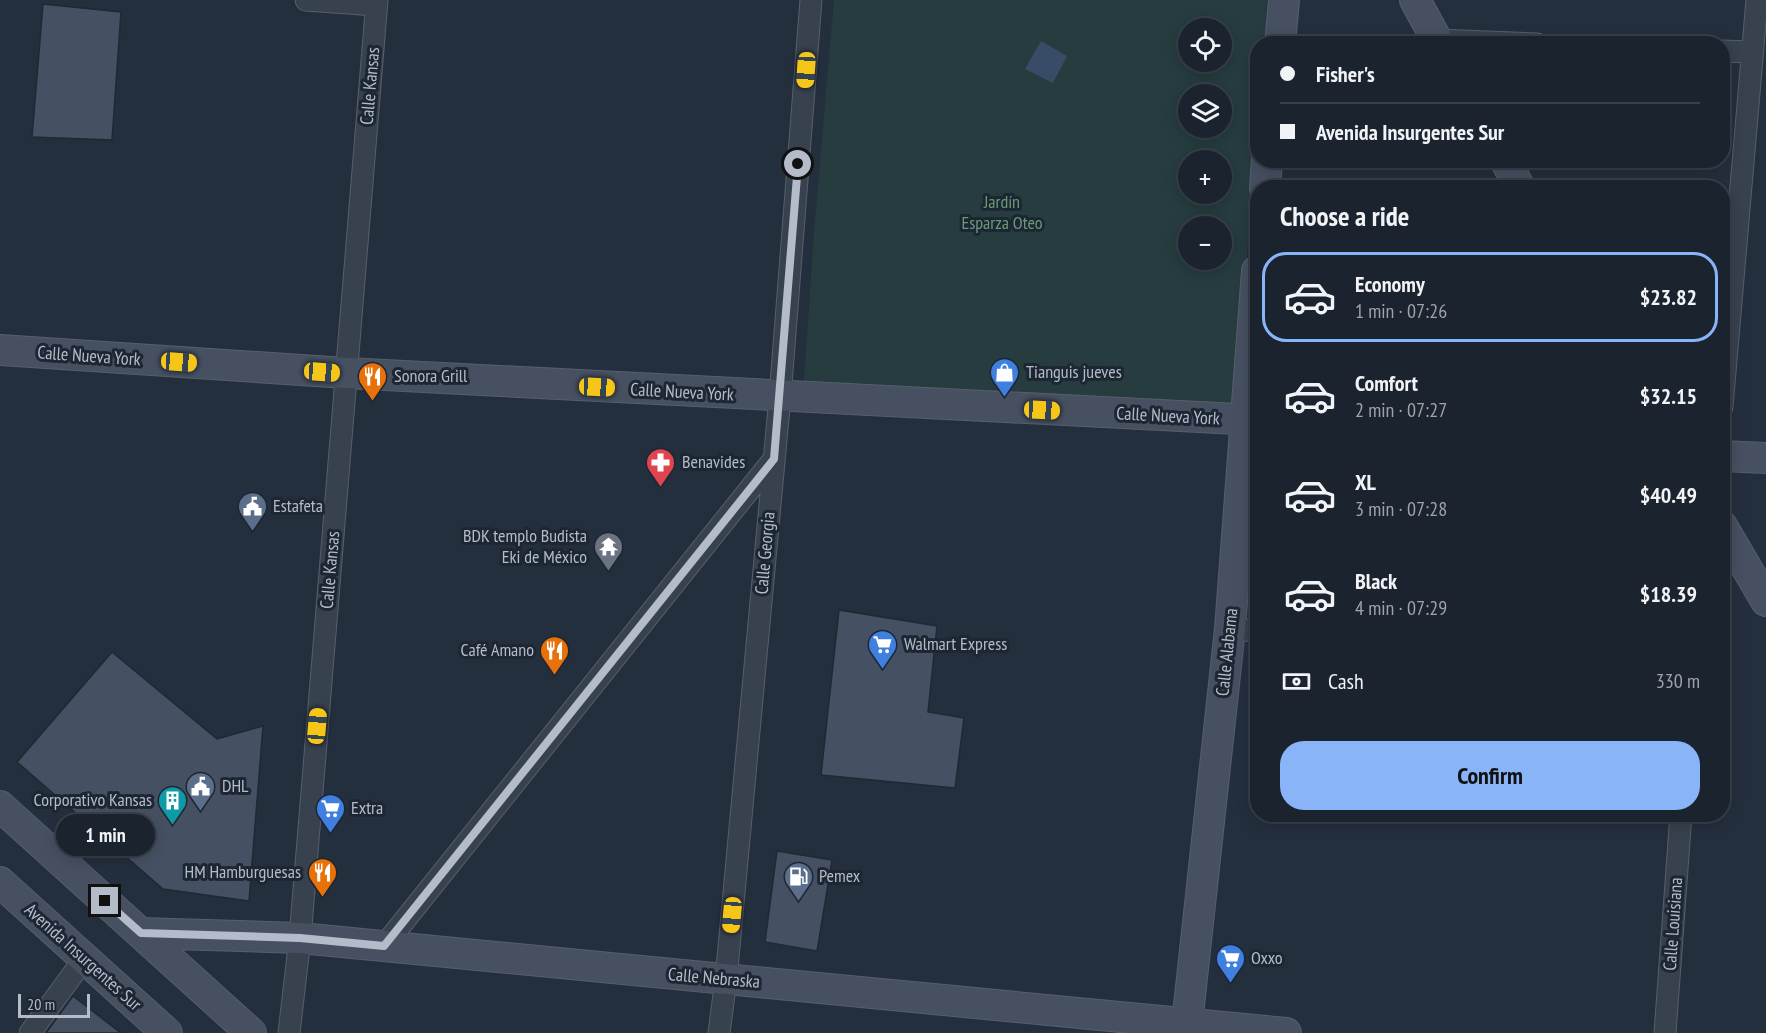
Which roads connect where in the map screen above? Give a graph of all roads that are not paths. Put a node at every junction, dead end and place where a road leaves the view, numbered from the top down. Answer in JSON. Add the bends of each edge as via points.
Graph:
{"nodes":[{"id":1,"x":306,"y":0,"type":"edge"},
{"id":2,"x":811,"y":0,"type":"edge"},
{"id":3,"x":1284,"y":0,"type":"edge"},
{"id":4,"x":1415,"y":0,"type":"edge"},
{"id":5,"x":1757,"y":0,"type":"edge"},
{"id":6,"x":377,"y":3,"type":"edge"},
{"id":7,"x":1281,"y":36,"type":"edge"},
{"id":8,"x":1435,"y":36,"type":"edge"},
{"id":9,"x":1730,"y":51,"type":"edge"},
{"id":10,"x":1752,"y":52,"type":"junction"},
{"id":11,"x":1730,"y":312,"type":"edge"},
{"id":12,"x":0,"y":351,"type":"edge"},
{"id":13,"x":346,"y":373,"type":"junction"},
{"id":14,"x":780,"y":397,"type":"junction"},
{"id":15,"x":1250,"y":420,"type":"edge"},
{"id":16,"x":1250,"y":446,"type":"edge"},
{"id":17,"x":1730,"y":456,"type":"edge"},
{"id":18,"x":1766,"y":458,"type":"edge"},
{"id":19,"x":774,"y":459,"type":"junction"},
{"id":20,"x":1730,"y":540,"type":"edge"},
{"id":21,"x":1766,"y":601,"type":"edge"},
{"id":22,"x":1243,"y":630,"type":"edge"},
{"id":23,"x":0,"y":806,"type":"edge"},
{"id":24,"x":1680,"y":822,"type":"edge"},
{"id":25,"x":6,"y":892,"type":"edge"},
{"id":26,"x":141,"y":933,"type":"junction"},
{"id":27,"x":300,"y":938,"type":"junction"},
{"id":28,"x":384,"y":946,"type":"junction"},
{"id":29,"x":84,"y":959,"type":"junction"},
{"id":30,"x":726,"y":979,"type":"junction"},
{"id":31,"x":1186,"y":1028,"type":"edge"},
{"id":32,"x":30,"y":1033,"type":"edge"},
{"id":33,"x":167,"y":1033,"type":"edge"},
{"id":34,"x":251,"y":1033,"type":"edge"},
{"id":35,"x":289,"y":1033,"type":"edge"},
{"id":36,"x":719,"y":1033,"type":"edge"},
{"id":37,"x":1286,"y":1033,"type":"edge"},
{"id":38,"x":1665,"y":1033,"type":"edge"}],
"edges":[{"from":1,"to":6,"type":"street"},
{"from":2,"to":14,"type":"street","name":"Calle Georgia"},
{"from":3,"to":7,"type":"street"},
{"from":4,"to":8,"type":"street"},
{"from":5,"to":10,"type":"street"},
{"from":6,"to":13,"type":"street","name":"Calle Kansas"},
{"from":9,"to":10,"type":"street"},
{"from":10,"to":11,"type":"street"},
{"from":12,"to":13,"type":"street","name":"Calle Nueva York"},
{"from":13,"to":14,"type":"street","name":"Calle Nueva York"},
{"from":13,"to":27,"type":"street","name":"Calle Kansas"},
{"from":14,"to":15,"type":"street","name":"Calle Nueva York"},
{"from":14,"to":19,"type":"street","name":"Calle Georgia"},
{"from":16,"to":22,"type":"street","name":"Calle Alabama"},
{"from":17,"to":18,"type":"street"},
{"from":19,"to":28,"type":"street"},
{"from":19,"to":30,"type":"street","name":"Calle Georgia"},
{"from":20,"to":21,"type":"street"},
{"from":22,"to":31,"type":"street","name":"Calle Alabama"},
{"from":23,"to":26,"type":"street"},
{"from":24,"to":38,"type":"street","name":"Calle Louisiana"},
{"from":25,"to":29,"type":"street","name":"Avenida Insurgentes Sur"},
{"from":26,"to":27,"type":"street","name":"Calle Nebraska"},
{"from":26,"to":34,"type":"street"},
{"from":27,"to":28,"type":"street","name":"Calle Nebraska"},
{"from":27,"to":35,"type":"street","name":"Calle Kansas"},
{"from":28,"to":30,"type":"street","name":"Calle Nebraska"},
{"from":29,"to":32,"type":"street"},
{"from":29,"to":33,"type":"street","name":"Avenida Insurgentes Sur"},
{"from":30,"to":31,"type":"street","name":"Calle Nebraska"},
{"from":30,"to":36,"type":"street","name":"Calle Georgia"},
{"from":31,"to":37,"type":"street","name":"Calle Nebraska"}]}
